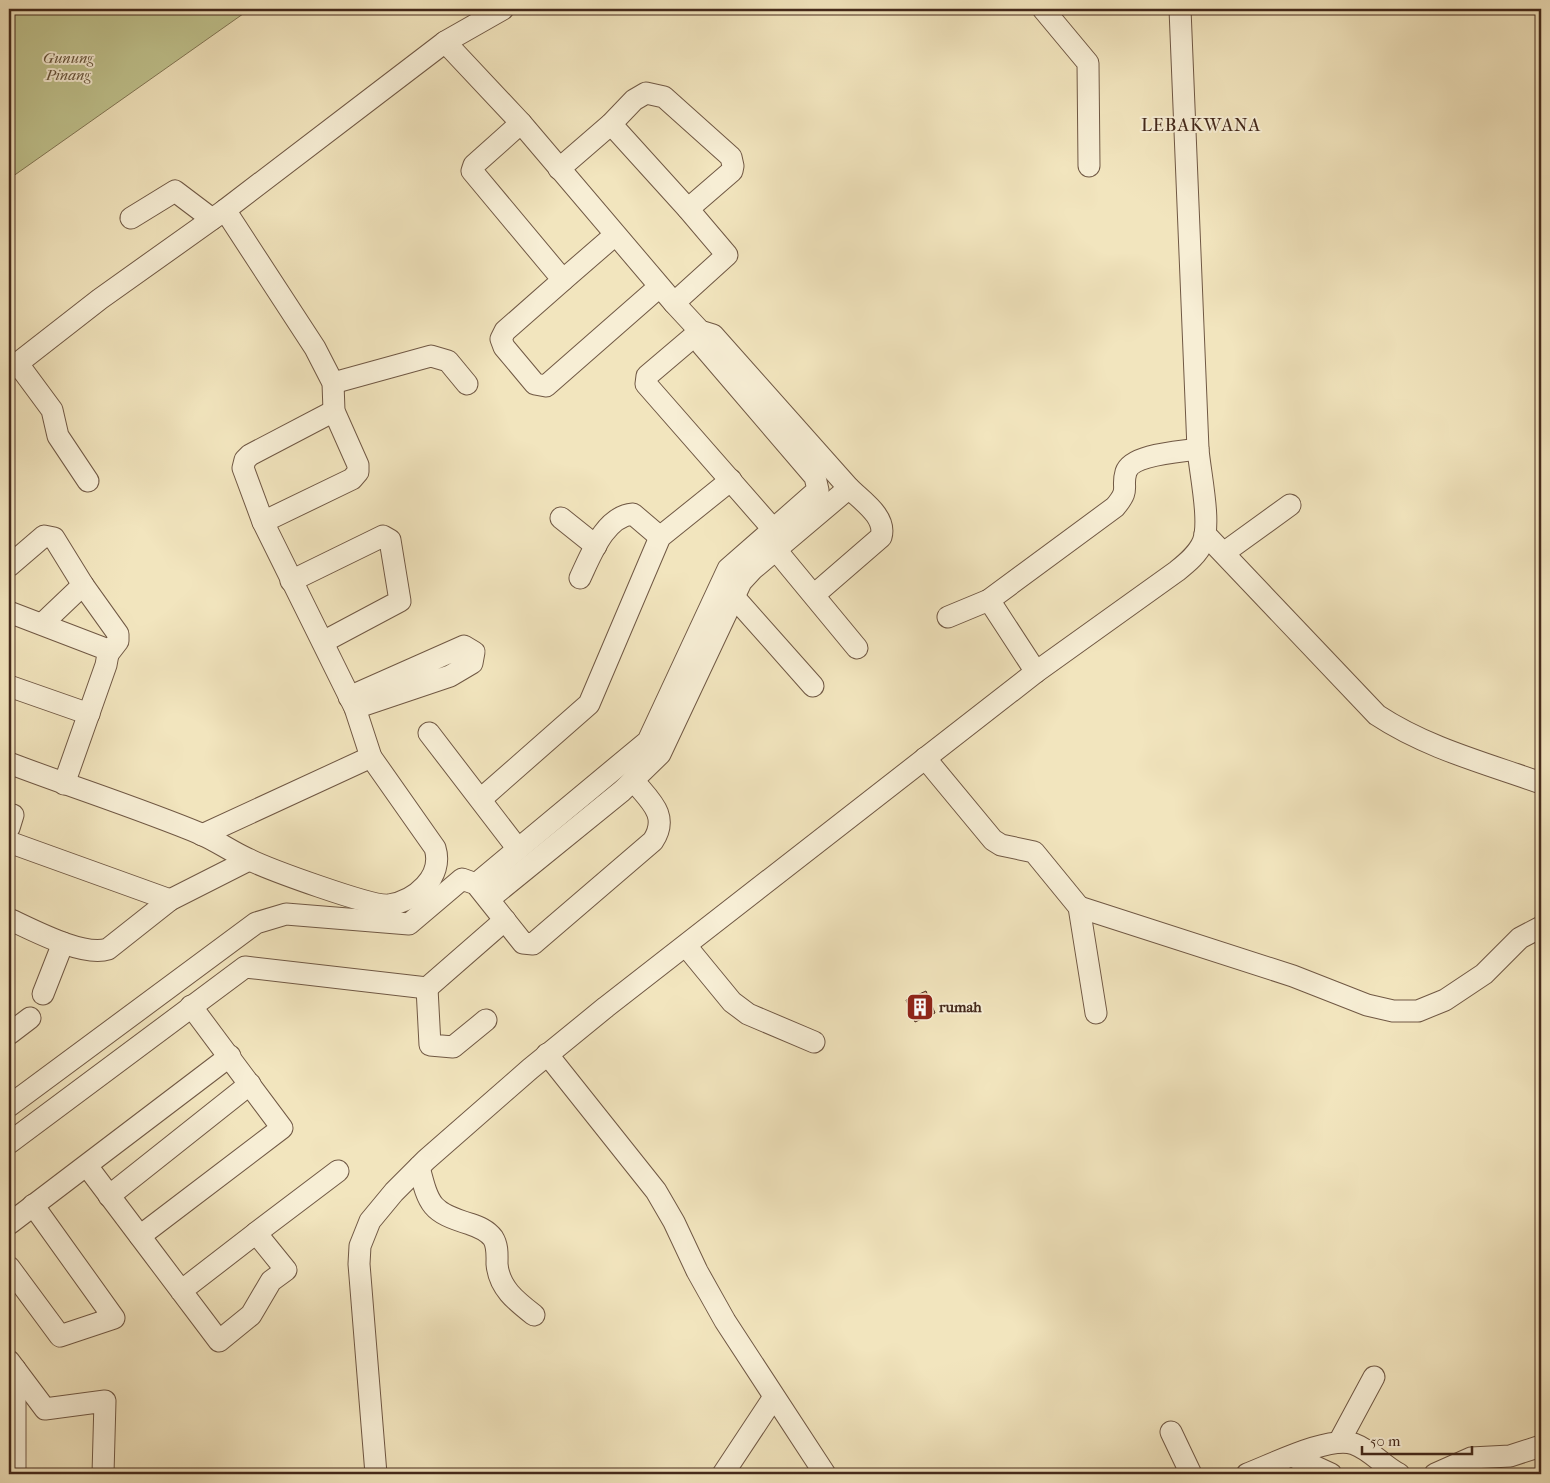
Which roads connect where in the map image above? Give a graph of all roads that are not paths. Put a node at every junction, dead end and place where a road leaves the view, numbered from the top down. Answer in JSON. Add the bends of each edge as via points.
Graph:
{"nodes":[{"id":1,"x":503,"y":9,"type":"edge"},
{"id":2,"x":1043,"y":9,"type":"edge"},
{"id":3,"x":1180,"y":9,"type":"edge"},
{"id":4,"x":445,"y":42,"type":"junction"},
{"id":5,"x":521,"y":123,"type":"junction"},
{"id":6,"x":611,"y":124,"type":"junction"},
{"id":7,"x":1089,"y":166,"type":"dead end"},
{"id":8,"x":559,"y":169,"type":"junction"},
{"id":9,"x":688,"y":209,"type":"junction"},
{"id":10,"x":218,"y":214,"type":"junction"},
{"id":11,"x":131,"y":218,"type":"dead end"},
{"id":12,"x":615,"y":235,"type":"junction"},
{"id":13,"x":563,"y":280,"type":"junction"},
{"id":14,"x":659,"y":287,"type":"junction"},
{"id":15,"x":674,"y":303,"type":"junction"},
{"id":16,"x":700,"y":331,"type":"junction"},
{"id":17,"x":13,"y":367,"type":"edge"},
{"id":18,"x":333,"y":383,"type":"junction"},
{"id":19,"x":467,"y":384,"type":"dead end"},
{"id":20,"x":334,"y":411,"type":"junction"},
{"id":21,"x":1198,"y":450,"type":"junction"},
{"id":22,"x":731,"y":480,"type":"junction"},
{"id":23,"x":88,"y":481,"type":"dead end"},
{"id":24,"x":849,"y":488,"type":"junction"},
{"id":25,"x":1290,"y":505,"type":"dead end"},
{"id":26,"x":561,"y":518,"type":"dead end"},
{"id":27,"x":263,"y":522,"type":"junction"},
{"id":28,"x":773,"y":529,"type":"junction"},
{"id":29,"x":1205,"y":534,"type":"junction"},
{"id":30,"x":660,"y":537,"type":"junction"},
{"id":31,"x":596,"y":546,"type":"junction"},
{"id":32,"x":776,"y":550,"type":"junction"},
{"id":33,"x":1225,"y":552,"type":"junction"},
{"id":34,"x":747,"y":563,"type":"junction"},
{"id":35,"x":9,"y":566,"type":"edge"},
{"id":36,"x":580,"y":578,"type":"dead end"},
{"id":37,"x":291,"y":581,"type":"junction"},
{"id":38,"x":83,"y":585,"type":"junction"},
{"id":39,"x":814,"y":595,"type":"junction"},
{"id":40,"x":734,"y":596,"type":"junction"},
{"id":41,"x":989,"y":600,"type":"junction"},
{"id":42,"x":9,"y":612,"type":"edge"},
{"id":43,"x":948,"y":617,"type":"dead end"},
{"id":44,"x":42,"y":624,"type":"junction"},
{"id":45,"x":322,"y":642,"type":"junction"},
{"id":46,"x":858,"y":648,"type":"dead end"},
{"id":47,"x":108,"y":654,"type":"junction"},
{"id":48,"x":1036,"y":672,"type":"junction"},
{"id":49,"x":420,"y":676,"type":"dead end"},
{"id":50,"x":9,"y":686,"type":"edge"},
{"id":51,"x":814,"y":686,"type":"dead end"},
{"id":52,"x":352,"y":703,"type":"junction"},
{"id":53,"x":89,"y":714,"type":"junction"},
{"id":54,"x":430,"y":734,"type":"dead end"},
{"id":55,"x":371,"y":757,"type":"junction"},
{"id":56,"x":925,"y":758,"type":"junction"},
{"id":57,"x":9,"y":763,"type":"edge"},
{"id":58,"x":609,"y":774,"type":"junction"},
{"id":59,"x":1541,"y":783,"type":"edge"},
{"id":60,"x":64,"y":784,"type":"junction"},
{"id":61,"x":628,"y":785,"type":"junction"},
{"id":62,"x":481,"y":799,"type":"junction"},
{"id":63,"x":202,"y":835,"type":"junction"},
{"id":64,"x":9,"y":842,"type":"edge"},
{"id":65,"x":518,"y":849,"type":"junction"},
{"id":66,"x":249,"y":860,"type":"junction"},
{"id":67,"x":482,"y":891,"type":"junction"},
{"id":68,"x":170,"y":900,"type":"junction"},
{"id":69,"x":1079,"y":907,"type":"junction"},
{"id":70,"x":9,"y":919,"type":"edge"},
{"id":71,"x":505,"y":920,"type":"junction"},
{"id":72,"x":1541,"y":927,"type":"edge"},
{"id":73,"x":64,"y":943,"type":"junction"},
{"id":74,"x":228,"y":944,"type":"junction"},
{"id":75,"x":686,"y":946,"type":"junction"},
{"id":76,"x":245,"y":967,"type":"junction"},
{"id":77,"x":426,"y":988,"type":"junction"},
{"id":78,"x":43,"y":994,"type":"dead end"},
{"id":79,"x":191,"y":1006,"type":"junction"},
{"id":80,"x":1096,"y":1013,"type":"dead end"},
{"id":81,"x":30,"y":1018,"type":"dead end"},
{"id":82,"x":486,"y":1020,"type":"dead end"},
{"id":83,"x":9,"y":1034,"type":"edge"},
{"id":84,"x":814,"y":1042,"type":"dead end"},
{"id":85,"x":547,"y":1054,"type":"junction"},
{"id":86,"x":230,"y":1056,"type":"junction"},
{"id":87,"x":58,"y":1071,"type":"junction"},
{"id":88,"x":250,"y":1084,"type":"junction"},
{"id":89,"x":75,"y":1093,"type":"junction"},
{"id":90,"x":9,"y":1106,"type":"edge"},
{"id":91,"x":9,"y":1143,"type":"edge"},
{"id":92,"x":87,"y":1166,"type":"junction"},
{"id":93,"x":418,"y":1167,"type":"junction"},
{"id":94,"x":338,"y":1170,"type":"dead end"},
{"id":95,"x":110,"y":1196,"type":"junction"},
{"id":96,"x":33,"y":1205,"type":"junction"},
{"id":97,"x":9,"y":1224,"type":"edge"},
{"id":98,"x":256,"y":1233,"type":"junction"},
{"id":99,"x":140,"y":1236,"type":"junction"},
{"id":100,"x":9,"y":1266,"type":"edge"},
{"id":101,"x":181,"y":1291,"type":"junction"},
{"id":102,"x":534,"y":1315,"type":"dead end"},
{"id":103,"x":11,"y":1367,"type":"edge"},
{"id":104,"x":1374,"y":1377,"type":"dead end"},
{"id":105,"x":774,"y":1397,"type":"junction"},
{"id":106,"x":1172,"y":1432,"type":"dead end"},
{"id":107,"x":1339,"y":1442,"type":"junction"},
{"id":108,"x":1541,"y":1446,"type":"edge"},
{"id":109,"x":1292,"y":1456,"type":"junction"},
{"id":110,"x":15,"y":1474,"type":"edge"},
{"id":111,"x":103,"y":1474,"type":"edge"},
{"id":112,"x":376,"y":1474,"type":"edge"},
{"id":113,"x":723,"y":1474,"type":"edge"},
{"id":114,"x":825,"y":1474,"type":"edge"},
{"id":115,"x":1191,"y":1474,"type":"edge"},
{"id":116,"x":1246,"y":1474,"type":"edge"},
{"id":117,"x":1331,"y":1474,"type":"edge"},
{"id":118,"x":1399,"y":1474,"type":"edge"},
{"id":119,"x":1435,"y":1474,"type":"edge"}],
"edges":[{"from":1,"to":4,"type":"street"},
{"from":2,"to":7,"type":"street","via":[[1088,63]]},
{"from":3,"to":21,"type":"street"},
{"from":4,"to":5,"type":"street"},
{"from":4,"to":10,"type":"street"},
{"from":5,"to":8,"type":"street"},
{"from":5,"to":13,"type":"street","via":[[474,165],[472,171]]},
{"from":6,"to":8,"type":"street"},
{"from":6,"to":9,"type":"street"},
{"from":6,"to":9,"type":"street","via":[[640,96],[658,94],[731,157],[733,166],[729,174]]},
{"from":8,"to":12,"type":"street"},
{"from":9,"to":15,"type":"street","via":[[727,255]]},
{"from":10,"to":11,"type":"street","via":[[175,191]]},
{"from":10,"to":17,"type":"street"},
{"from":10,"to":18,"type":"street","via":[[293,312]]},
{"from":12,"to":13,"type":"street"},
{"from":12,"to":14,"type":"street"},
{"from":13,"to":14,"type":"street","via":[[501,339],[504,347],[538,386],[549,384]]},
{"from":14,"to":15,"type":"street"},
{"from":15,"to":16,"type":"street"},
{"from":16,"to":22,"type":"street","via":[[648,376],[646,384]]},
{"from":16,"to":24,"type":"street","via":[[713,335]]},
{"from":16,"to":28,"type":"street","via":[[702,345],[818,481],[815,494]]},
{"from":17,"to":23,"type":"street","via":[[52,410],[58,436]]},
{"from":18,"to":19,"type":"street","via":[[431,356],[448,361]]},
{"from":18,"to":20,"type":"street"},
{"from":20,"to":27,"type":"street","via":[[244,460]]},
{"from":20,"to":27,"type":"street","via":[[358,465],[358,472],[352,479]]},
{"from":21,"to":29,"type":"street"},
{"from":21,"to":41,"type":"street","via":[[1138,460],[1130,465],[1124,496],[1115,507]]},
{"from":22,"to":28,"type":"street"},
{"from":22,"to":30,"type":"street"},
{"from":24,"to":32,"type":"street"},
{"from":24,"to":39,"type":"street","via":[[879,518],[883,526],[882,537]]},
{"from":25,"to":33,"type":"street"},
{"from":26,"to":31,"type":"street"},
{"from":27,"to":37,"type":"street"},
{"from":28,"to":34,"type":"street"},
{"from":29,"to":33,"type":"street"},
{"from":29,"to":48,"type":"street","via":[[1203,544],[1193,558]]},
{"from":30,"to":31,"type":"street","via":[[634,514],[624,514]]},
{"from":30,"to":62,"type":"street","via":[[589,704]]},
{"from":31,"to":36,"type":"street"},
{"from":32,"to":34,"type":"street"},
{"from":32,"to":39,"type":"street"},
{"from":33,"to":59,"type":"street","via":[[1377,715],[1424,742]]},
{"from":34,"to":40,"type":"street"},
{"from":34,"to":58,"type":"street","via":[[728,569],[648,741]]},
{"from":35,"to":38,"type":"street","via":[[44,536],[50,536]]},
{"from":37,"to":45,"type":"street"},
{"from":37,"to":45,"type":"street","via":[[383,536],[390,540],[400,601]]},
{"from":38,"to":44,"type":"street"},
{"from":38,"to":47,"type":"street","via":[[118,634],[118,641]]},
{"from":39,"to":46,"type":"street"},
{"from":40,"to":51,"type":"street"},
{"from":40,"to":61,"type":"street","via":[[660,754]]},
{"from":41,"to":43,"type":"street"},
{"from":41,"to":48,"type":"street"},
{"from":42,"to":44,"type":"street"},
{"from":44,"to":47,"type":"street","via":[[104,648]]},
{"from":45,"to":52,"type":"street"},
{"from":47,"to":53,"type":"street"},
{"from":48,"to":56,"type":"street"},
{"from":49,"to":52,"type":"street"},
{"from":50,"to":53,"type":"street"},
{"from":52,"to":55,"type":"street"},
{"from":53,"to":60,"type":"street"},
{"from":54,"to":62,"type":"street"},
{"from":55,"to":63,"type":"street"},
{"from":55,"to":66,"type":"street","via":[[435,848],[434,875],[424,887],[410,897],[388,905],[362,901]]},
{"from":56,"to":69,"type":"street","via":[[993,840],[1034,852]]},
{"from":56,"to":75,"type":"street"},
{"from":57,"to":60,"type":"street"},
{"from":58,"to":61,"type":"street"},
{"from":58,"to":65,"type":"street"},
{"from":60,"to":63,"type":"street"},
{"from":61,"to":67,"type":"street"},
{"from":61,"to":71,"type":"street","via":[[659,813],[660,828],[653,841],[533,944],[523,943]]},
{"from":62,"to":65,"type":"street"},
{"from":63,"to":66,"type":"street"},
{"from":64,"to":68,"type":"street"},
{"from":65,"to":67,"type":"street"},
{"from":66,"to":68,"type":"street"},
{"from":67,"to":71,"type":"street"},
{"from":67,"to":74,"type":"street","via":[[462,879],[410,924],[286,914],[256,923]]},
{"from":68,"to":73,"type":"street","via":[[108,948],[97,951]]},
{"from":69,"to":72,"type":"street","via":[[1293,976],[1367,1005],[1394,1011],[1418,1011],[1445,1000],[1484,974],[1520,938]]},
{"from":69,"to":80,"type":"street"},
{"from":70,"to":73,"type":"street"},
{"from":71,"to":77,"type":"street"},
{"from":73,"to":78,"type":"street"},
{"from":74,"to":76,"type":"street"},
{"from":74,"to":87,"type":"street"},
{"from":75,"to":84,"type":"street","via":[[732,1002],[748,1014]]},
{"from":75,"to":85,"type":"street"},
{"from":76,"to":77,"type":"street"},
{"from":76,"to":79,"type":"street"},
{"from":77,"to":82,"type":"street","via":[[430,1045],[453,1047]]},
{"from":79,"to":86,"type":"street"},
{"from":79,"to":89,"type":"street"},
{"from":81,"to":83,"type":"street"},
{"from":85,"to":93,"type":"street"},
{"from":85,"to":105,"type":"street","via":[[656,1191],[725,1321]]},
{"from":86,"to":88,"type":"street"},
{"from":86,"to":92,"type":"street"},
{"from":87,"to":89,"type":"street"},
{"from":87,"to":90,"type":"street"},
{"from":88,"to":95,"type":"street"},
{"from":88,"to":99,"type":"street","via":[[282,1128]]},
{"from":89,"to":91,"type":"street"},
{"from":92,"to":95,"type":"street"},
{"from":92,"to":96,"type":"street"},
{"from":93,"to":102,"type":"street","via":[[426,1194],[441,1214],[484,1230],[492,1237],[501,1280],[510,1296]]},
{"from":93,"to":112,"type":"street","via":[[370,1220],[360,1246]]},
{"from":94,"to":98,"type":"street"},
{"from":95,"to":99,"type":"street"},
{"from":96,"to":97,"type":"street"},
{"from":96,"to":100,"type":"street","via":[[114,1318],[60,1336]]},
{"from":98,"to":101,"type":"street"},
{"from":98,"to":101,"type":"street","via":[[286,1270],[271,1281],[251,1315],[219,1341]]},
{"from":99,"to":101,"type":"street"},
{"from":103,"to":110,"type":"street"},
{"from":103,"to":111,"type":"street","via":[[45,1409],[105,1401]]},
{"from":104,"to":107,"type":"street"},
{"from":105,"to":113,"type":"street"},
{"from":105,"to":114,"type":"street"},
{"from":106,"to":115,"type":"street"},
{"from":107,"to":109,"type":"street"},
{"from":107,"to":118,"type":"street","via":[[1354,1444]]},
{"from":108,"to":119,"type":"street","via":[[1510,1456],[1471,1458]]},
{"from":109,"to":116,"type":"street"},
{"from":109,"to":117,"type":"street"}]}
